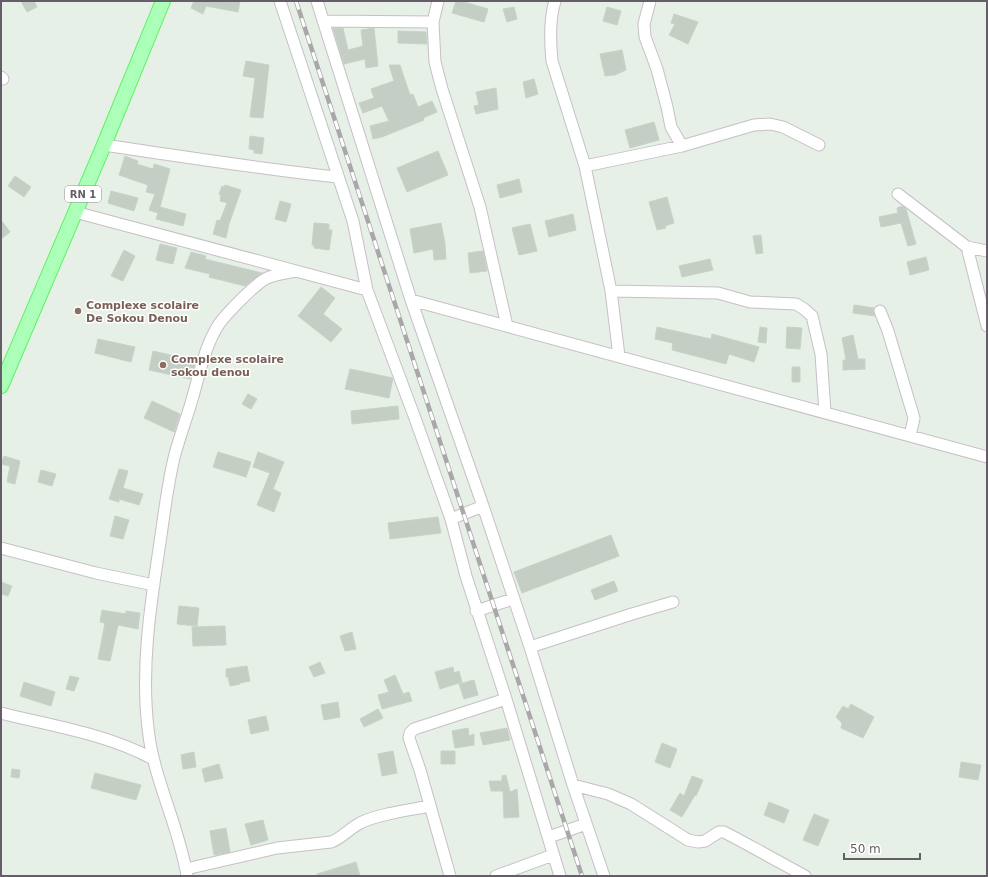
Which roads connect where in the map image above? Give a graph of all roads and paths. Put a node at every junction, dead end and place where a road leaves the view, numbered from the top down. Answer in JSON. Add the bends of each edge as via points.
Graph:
{"nodes":[{"id":1,"x":163,"y":1,"type":"edge"},
{"id":2,"x":280,"y":1,"type":"edge"},
{"id":3,"x":317,"y":1,"type":"edge"},
{"id":4,"x":438,"y":1,"type":"edge"},
{"id":5,"x":555,"y":1,"type":"edge"},
{"id":6,"x":650,"y":1,"type":"edge"},
{"id":7,"x":323,"y":21,"type":"junction"},
{"id":8,"x":433,"y":22,"type":"junction"},
{"id":9,"x":103,"y":145,"type":"junction"},
{"id":10,"x":819,"y":145,"type":"dead end"},
{"id":11,"x":682,"y":146,"type":"junction"},
{"id":12,"x":585,"y":166,"type":"junction"},
{"id":13,"x":337,"y":177,"type":"junction"},
{"id":14,"x":898,"y":194,"type":"dead end"},
{"id":15,"x":75,"y":212,"type":"junction"},
{"id":16,"x":967,"y":247,"type":"junction"},
{"id":17,"x":987,"y":251,"type":"edge"},
{"id":18,"x":296,"y":271,"type":"junction"},
{"id":19,"x":367,"y":290,"type":"junction"},
{"id":20,"x":611,"y":291,"type":"junction"},
{"id":21,"x":411,"y":300,"type":"junction"},
{"id":22,"x":880,"y":310,"type":"dead end"},
{"id":23,"x":507,"y":326,"type":"junction"},
{"id":24,"x":987,"y":326,"type":"edge"},
{"id":25,"x":619,"y":356,"type":"junction"},
{"id":26,"x":1,"y":386,"type":"edge"},
{"id":27,"x":825,"y":412,"type":"junction"},
{"id":28,"x":910,"y":436,"type":"junction"},
{"id":29,"x":987,"y":457,"type":"edge"},
{"id":30,"x":483,"y":506,"type":"junction"},
{"id":31,"x":451,"y":519,"type":"junction"},
{"id":32,"x":1,"y":548,"type":"edge"},
{"id":33,"x":154,"y":585,"type":"junction"},
{"id":34,"x":513,"y":599,"type":"junction"},
{"id":35,"x":673,"y":602,"type":"dead end"},
{"id":36,"x":476,"y":611,"type":"junction"},
{"id":37,"x":530,"y":647,"type":"junction"},
{"id":38,"x":506,"y":699,"type":"junction"},
{"id":39,"x":1,"y":713,"type":"edge"},
{"id":40,"x":149,"y":739,"type":"junction"},
{"id":41,"x":136,"y":750,"type":"junction"},
{"id":42,"x":153,"y":759,"type":"junction"},
{"id":43,"x":573,"y":785,"type":"junction"},
{"id":44,"x":430,"y":806,"type":"junction"},
{"id":45,"x":586,"y":824,"type":"junction"},
{"id":46,"x":549,"y":837,"type":"junction"},
{"id":47,"x":553,"y":855,"type":"junction"},
{"id":48,"x":186,"y":872,"type":"edge"},
{"id":49,"x":450,"y":876,"type":"edge"},
{"id":50,"x":496,"y":876,"type":"edge"},
{"id":51,"x":560,"y":876,"type":"edge"},
{"id":52,"x":604,"y":876,"type":"edge"},
{"id":53,"x":805,"y":876,"type":"edge"}],
"edges":[{"from":1,"to":9,"type":"main road","number":"RN 1"},
{"from":2,"to":13,"type":"street"},
{"from":3,"to":7,"type":"street"},
{"from":4,"to":8,"type":"street"},
{"from":5,"to":12,"type":"street","via":[[550,44],[552,61]]},
{"from":6,"to":11,"type":"street","via":[[644,24],[645,37],[671,127]]},
{"from":7,"to":8,"type":"street"},
{"from":7,"to":21,"type":"street"},
{"from":8,"to":23,"type":"street","via":[[436,62],[442,89],[480,207]]},
{"from":9,"to":13,"type":"street","via":[[284,172]]},
{"from":9,"to":15,"type":"main road","number":"RN 1"},
{"from":10,"to":11,"type":"street","via":[[783,127],[770,124],[754,125]]},
{"from":11,"to":12,"type":"street"},
{"from":12,"to":20,"type":"street"},
{"from":13,"to":19,"type":"street","via":[[353,221]]},
{"from":14,"to":16,"type":"street"},
{"from":15,"to":18,"type":"street"},
{"from":15,"to":26,"type":"main road","number":"RN 1"},
{"from":16,"to":17,"type":"street"},
{"from":16,"to":24,"type":"street"},
{"from":18,"to":19,"type":"street"},
{"from":18,"to":33,"type":"street","via":[[267,278],[247,294],[219,324],[210,343],[175,454],[166,496]]},
{"from":19,"to":31,"type":"street"},
{"from":20,"to":25,"type":"street"},
{"from":20,"to":27,"type":"street","via":[[718,293],[750,302],[796,304],[804,308],[812,316],[821,354]]},
{"from":21,"to":23,"type":"street"},
{"from":21,"to":30,"type":"street"},
{"from":22,"to":28,"type":"street","via":[[914,418]]},
{"from":23,"to":25,"type":"street"},
{"from":25,"to":27,"type":"street"},
{"from":27,"to":28,"type":"street"},
{"from":28,"to":29,"type":"street"},
{"from":30,"to":31,"type":"street"},
{"from":30,"to":34,"type":"street"},
{"from":31,"to":36,"type":"street"},
{"from":32,"to":33,"type":"street"},
{"from":33,"to":40,"type":"street","via":[[145,674]]},
{"from":34,"to":36,"type":"street"},
{"from":34,"to":37,"type":"street"},
{"from":35,"to":37,"type":"street"},
{"from":36,"to":38,"type":"street"},
{"from":37,"to":43,"type":"street"},
{"from":38,"to":44,"type":"street","via":[[414,729],[410,733],[409,738]]},
{"from":38,"to":46,"type":"street"},
{"from":39,"to":41,"type":"street","via":[[72,730]]},
{"from":40,"to":41,"type":"street"},
{"from":40,"to":42,"type":"street"},
{"from":41,"to":42,"type":"street"},
{"from":42,"to":48,"type":"street","via":[[180,841]]},
{"from":43,"to":45,"type":"street"},
{"from":43,"to":53,"type":"street","via":[[608,794],[631,804],[688,840],[705,841],[719,832],[724,832]]},
{"from":44,"to":48,"type":"street","via":[[368,820],[331,842],[277,848]]},
{"from":44,"to":49,"type":"street"},
{"from":45,"to":46,"type":"street"},
{"from":45,"to":52,"type":"street"},
{"from":46,"to":47,"type":"street"},
{"from":47,"to":50,"type":"street"},
{"from":47,"to":51,"type":"street"}]}
